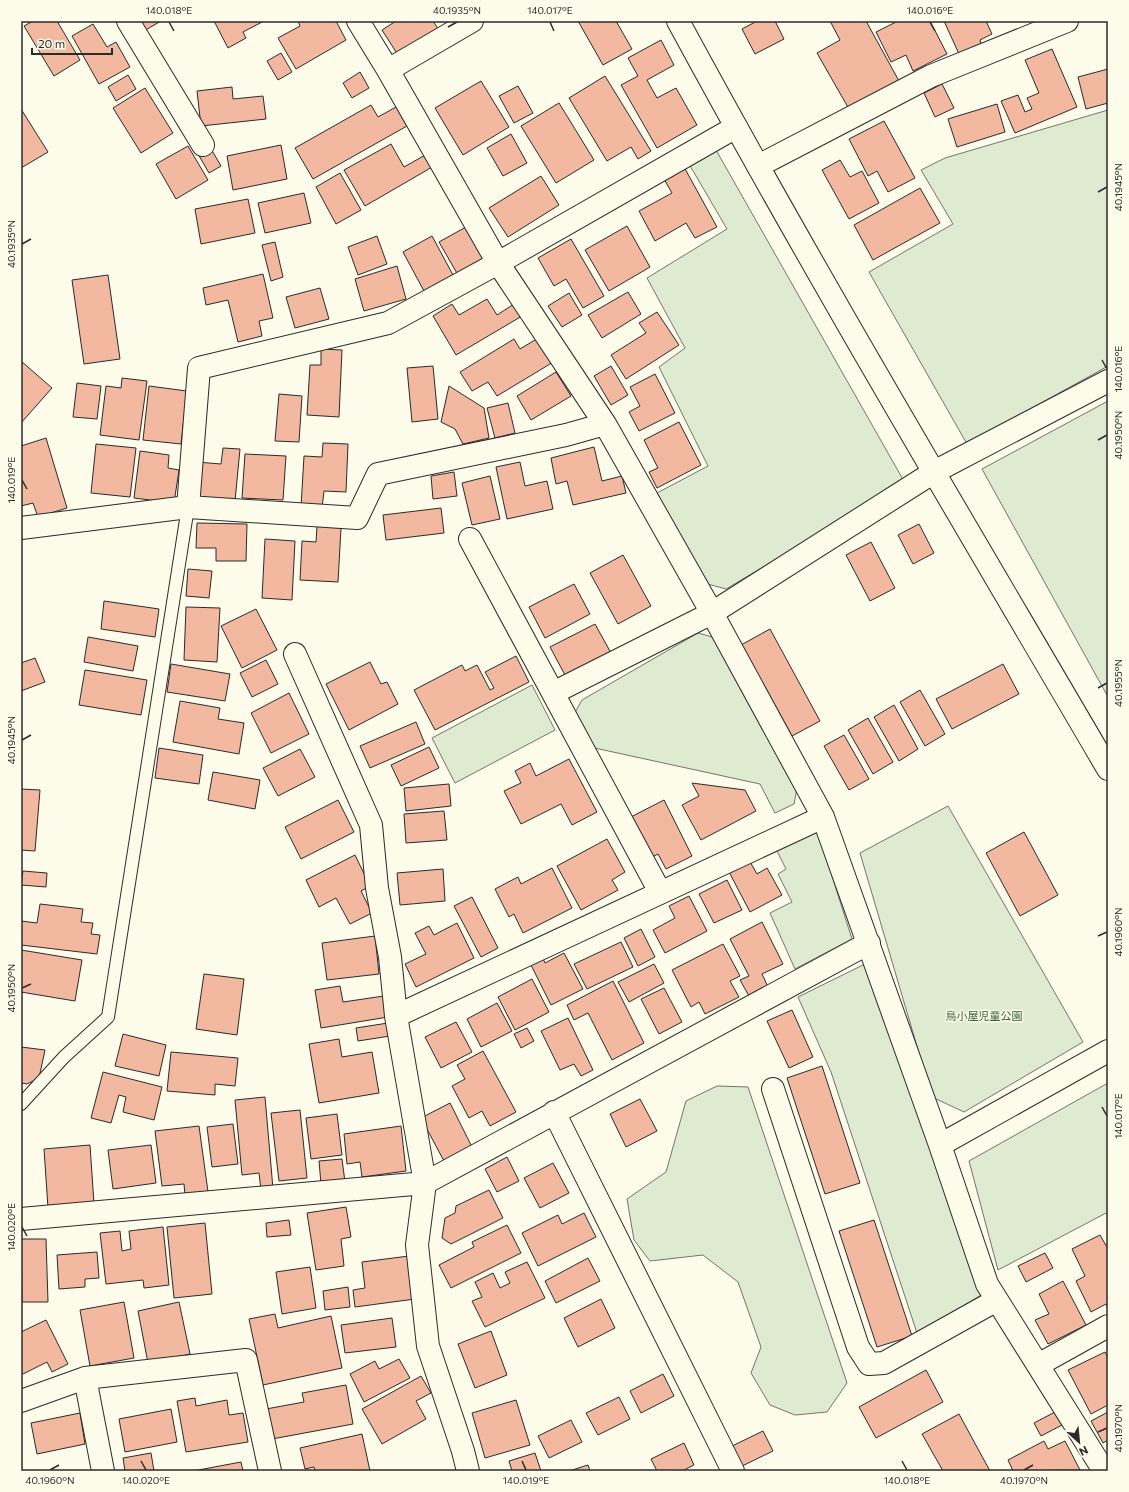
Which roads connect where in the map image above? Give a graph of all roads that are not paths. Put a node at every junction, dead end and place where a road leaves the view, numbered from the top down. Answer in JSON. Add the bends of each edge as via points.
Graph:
{"nodes":[{"id":1,"x":128,"y":21,"type":"edge"},
{"id":2,"x":358,"y":21,"type":"edge"},
{"id":3,"x":472,"y":21,"type":"edge"},
{"id":4,"x":678,"y":21,"type":"edge"},
{"id":5,"x":1067,"y":21,"type":"edge"},
{"id":6,"x":388,"y":70,"type":"junction"},
{"id":7,"x":736,"y":127,"type":"junction"},
{"id":8,"x":203,"y":145,"type":"dead end"},
{"id":9,"x":758,"y":166,"type":"junction"},
{"id":10,"x":498,"y":263,"type":"junction"},
{"id":11,"x":1108,"y":381,"type":"edge"},
{"id":12,"x":605,"y":424,"type":"junction"},
{"id":13,"x":934,"y":472,"type":"junction"},
{"id":14,"x":188,"y":508,"type":"junction"},
{"id":15,"x":21,"y":528,"type":"edge"},
{"id":16,"x":470,"y":539,"type":"dead end"},
{"id":17,"x":712,"y":612,"type":"junction"},
{"id":18,"x":295,"y":654,"type":"dead end"},
{"id":19,"x":553,"y":693,"type":"junction"},
{"id":20,"x":1108,"y":769,"type":"edge"},
{"id":21,"x":823,"y":817,"type":"junction"},
{"id":22,"x":660,"y":892,"type":"junction"},
{"id":23,"x":869,"y":943,"type":"junction"},
{"id":24,"x":396,"y":1016,"type":"junction"},
{"id":25,"x":1108,"y":1050,"type":"edge"},
{"id":26,"x":773,"y":1088,"type":"dead end"},
{"id":27,"x":21,"y":1104,"type":"edge"},
{"id":28,"x":554,"y":1112,"type":"junction"},
{"id":29,"x":940,"y":1145,"type":"junction"},
{"id":30,"x":426,"y":1182,"type":"junction"},
{"id":31,"x":21,"y":1219,"type":"edge"},
{"id":32,"x":997,"y":1300,"type":"junction"},
{"id":33,"x":1108,"y":1326,"type":"edge"},
{"id":34,"x":1038,"y":1365,"type":"junction"},
{"id":35,"x":85,"y":1378,"type":"junction"},
{"id":36,"x":21,"y":1401,"type":"edge"},
{"id":37,"x":103,"y":1471,"type":"edge"},
{"id":38,"x":270,"y":1471,"type":"edge"},
{"id":39,"x":468,"y":1471,"type":"edge"},
{"id":40,"x":733,"y":1471,"type":"edge"},
{"id":41,"x":1104,"y":1471,"type":"edge"}],
"edges":[{"from":1,"to":8,"type":"street"},
{"from":2,"to":6,"type":"street"},
{"from":3,"to":6,"type":"street"},
{"from":4,"to":7,"type":"street"},
{"from":5,"to":9,"type":"street","via":[[931,76]]},
{"from":6,"to":10,"type":"street"},
{"from":7,"to":9,"type":"street"},
{"from":7,"to":10,"type":"street"},
{"from":9,"to":13,"type":"street"},
{"from":10,"to":12,"type":"street"},
{"from":10,"to":14,"type":"street","via":[[388,323],[199,368]]},
{"from":11,"to":13,"type":"street"},
{"from":12,"to":14,"type":"street","via":[[566,435],[378,474],[357,518]]},
{"from":12,"to":17,"type":"street"},
{"from":13,"to":17,"type":"street"},
{"from":13,"to":20,"type":"street"},
{"from":14,"to":15,"type":"street"},
{"from":14,"to":27,"type":"lane","via":[[108,1017],[64,1057]]},
{"from":16,"to":19,"type":"street"},
{"from":17,"to":19,"type":"street"},
{"from":17,"to":21,"type":"street"},
{"from":18,"to":24,"type":"street","via":[[371,825],[377,888],[390,957]]},
{"from":19,"to":22,"type":"street"},
{"from":21,"to":22,"type":"street"},
{"from":21,"to":23,"type":"street"},
{"from":22,"to":24,"type":"street"},
{"from":23,"to":28,"type":"street"},
{"from":23,"to":29,"type":"street"},
{"from":24,"to":30,"type":"street"},
{"from":25,"to":29,"type":"street"},
{"from":26,"to":32,"type":"street","via":[[858,1347],[869,1364],[884,1363]]},
{"from":28,"to":30,"type":"street"},
{"from":28,"to":40,"type":"street"},
{"from":29,"to":32,"type":"street","via":[[987,1284]]},
{"from":30,"to":31,"type":"street"},
{"from":30,"to":39,"type":"street","via":[[417,1245],[428,1346]]},
{"from":32,"to":34,"type":"street"},
{"from":33,"to":34,"type":"street"},
{"from":34,"to":41,"type":"street"},
{"from":35,"to":36,"type":"street"},
{"from":35,"to":37,"type":"street"},
{"from":35,"to":38,"type":"street","via":[[246,1360]]}]}
